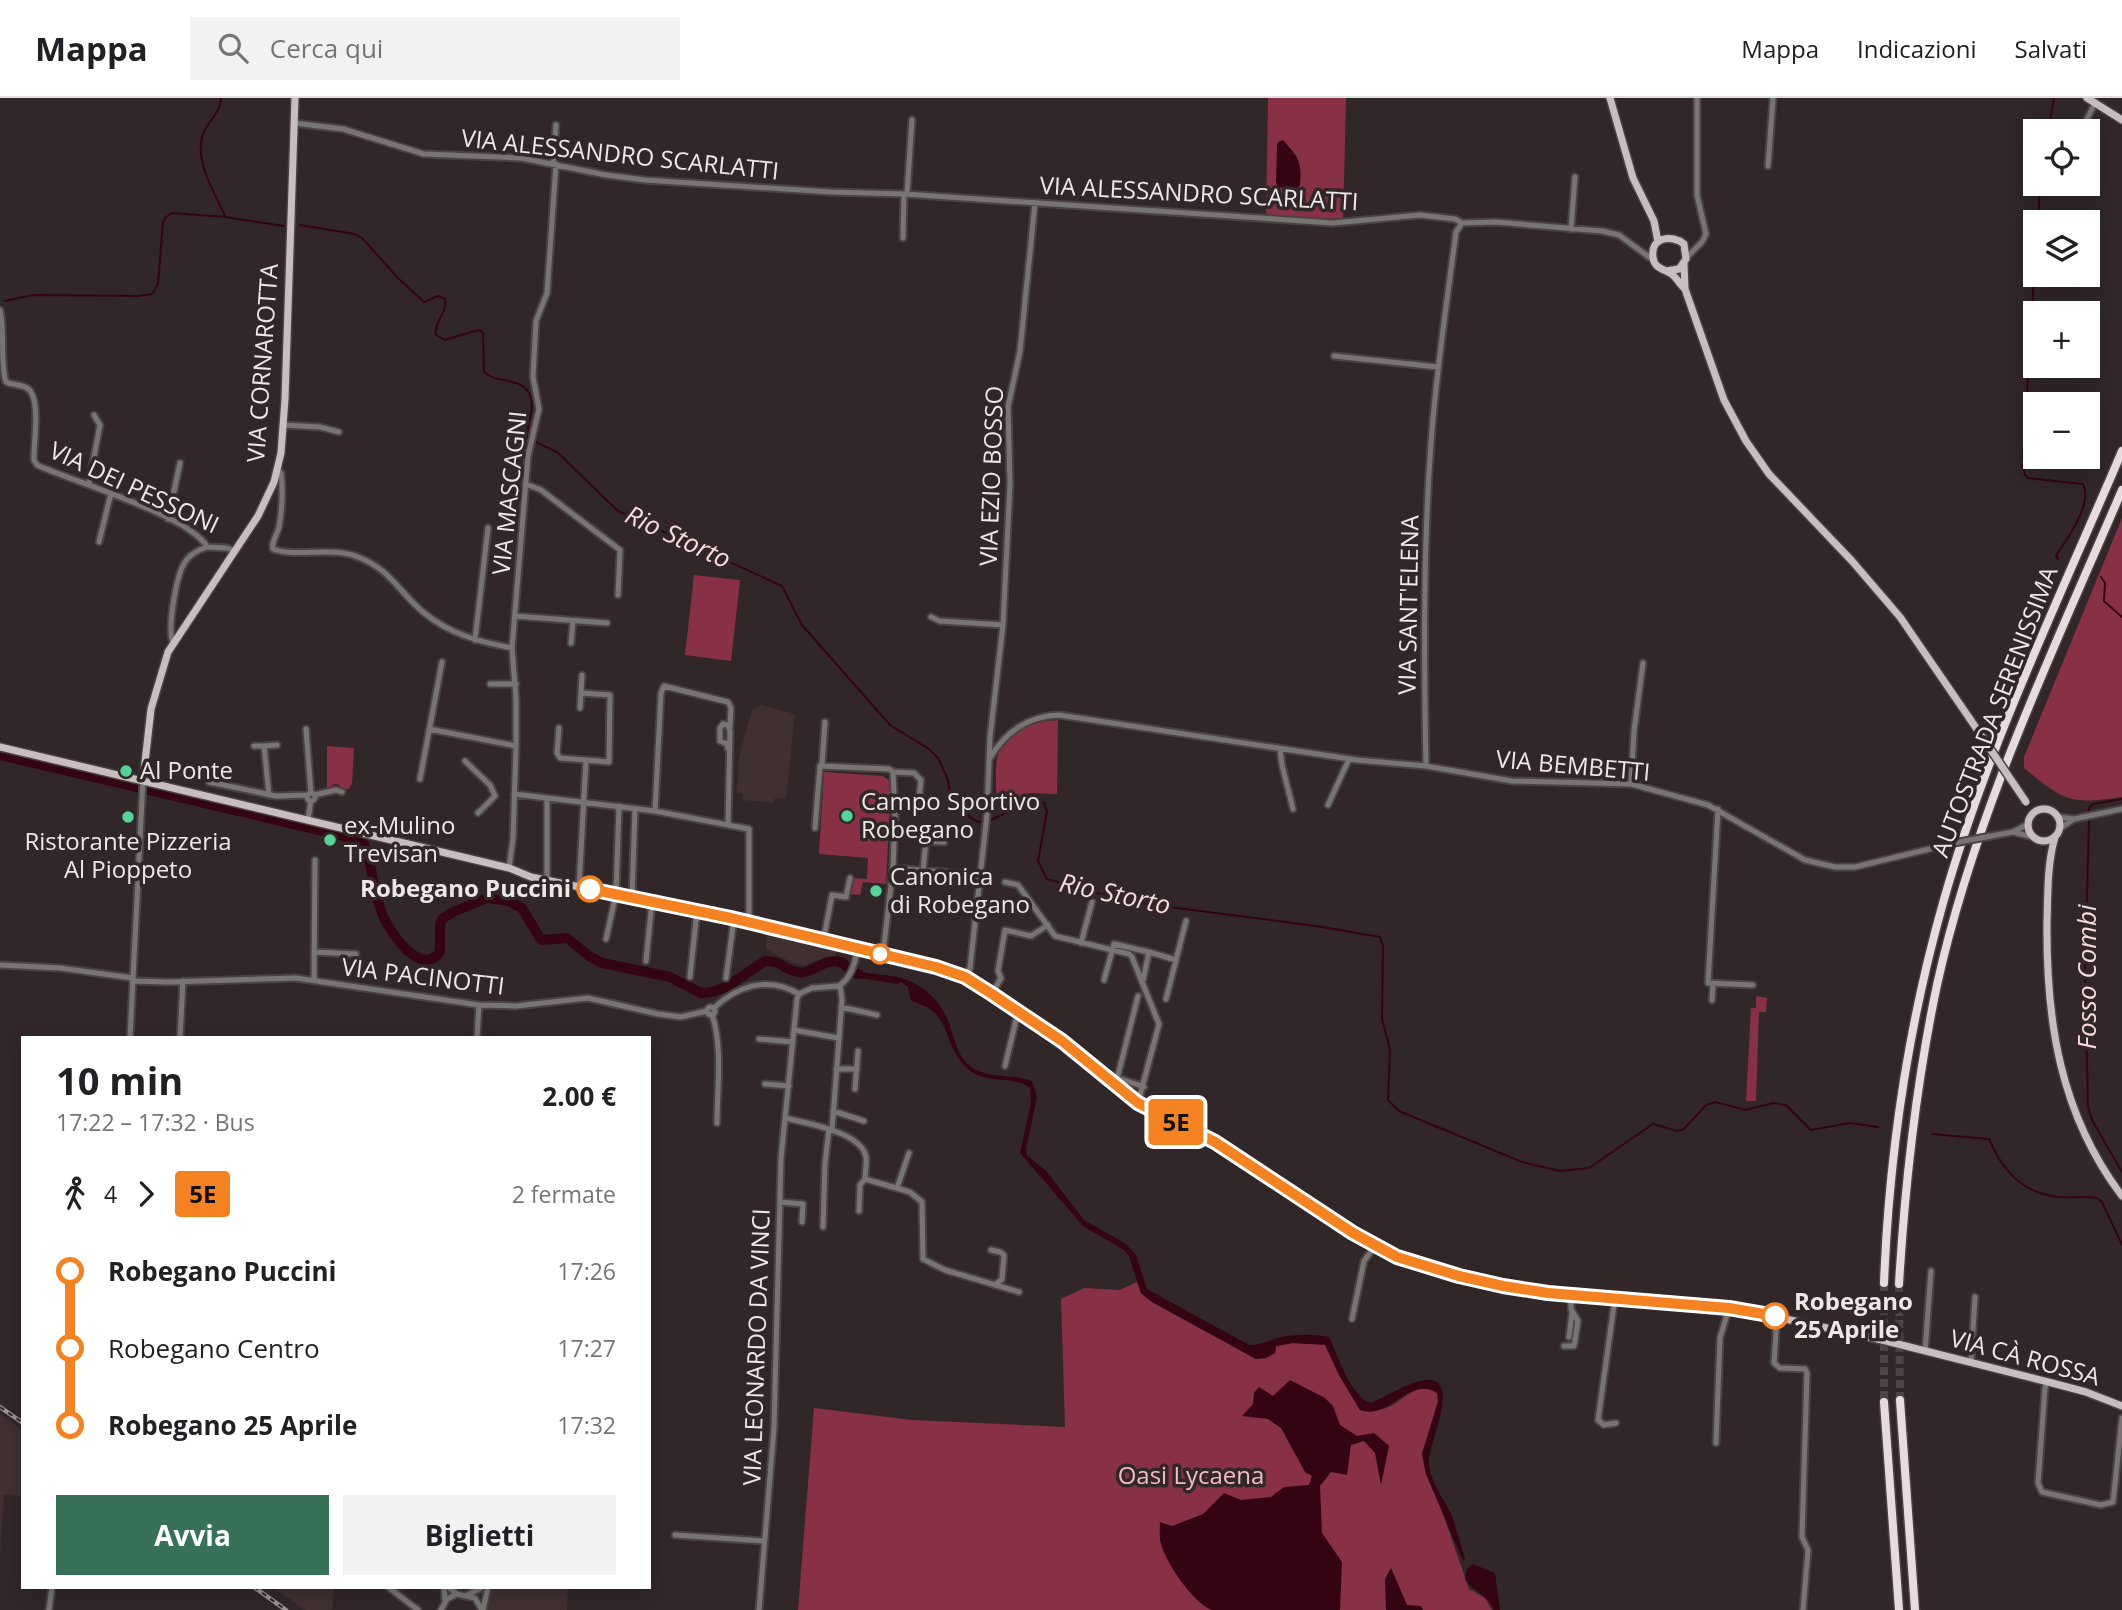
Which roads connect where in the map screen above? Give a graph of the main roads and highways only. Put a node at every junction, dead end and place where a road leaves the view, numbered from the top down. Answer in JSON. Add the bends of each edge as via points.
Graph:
{"nodes":[{"id":1,"x":295,"y":98,"type":"edge"},
{"id":2,"x":1610,"y":98,"type":"edge"},
{"id":3,"x":2087,"y":98,"type":"edge"},
{"id":4,"x":2122,"y":120,"type":"edge"},
{"id":5,"x":1652,"y":215,"type":"junction"},
{"id":6,"x":1672,"y":238,"type":"junction"},
{"id":7,"x":1656,"y":244,"type":"junction"},
{"id":8,"x":1685,"y":260,"type":"junction"},
{"id":9,"x":1666,"y":271,"type":"junction"},
{"id":10,"x":1685,"y":289,"type":"junction"},
{"id":11,"x":2122,"y":451,"type":"edge"},
{"id":12,"x":2122,"y":489,"type":"edge"},
{"id":13,"x":0,"y":747,"type":"edge"},
{"id":14,"x":143,"y":783,"type":"junction"},
{"id":15,"x":2026,"y":802,"type":"junction"},
{"id":16,"x":2040,"y":809,"type":"junction"},
{"id":17,"x":2029,"y":820,"type":"junction"},
{"id":18,"x":2057,"y":833,"type":"junction"},
{"id":19,"x":2035,"y":838,"type":"junction"},
{"id":20,"x":2048,"y":861,"type":"junction"},
{"id":21,"x":2122,"y":1196,"type":"edge"},
{"id":22,"x":1884,"y":1283,"type":"tunnel mouth"},
{"id":23,"x":1899,"y":1284,"type":"tunnel mouth"},
{"id":24,"x":1900,"y":1400,"type":"tunnel mouth"},
{"id":25,"x":1884,"y":1402,"type":"tunnel mouth"},
{"id":26,"x":2122,"y":1406,"type":"edge"},
{"id":27,"x":1899,"y":1610,"type":"edge"},
{"id":28,"x":1915,"y":1610,"type":"edge"}],
"edges":[{"from":1,"to":14,"type":"main road","name":"VIA CORNAROTTA","via":[[283,425],[277,470],[258,516],[173,643],[160,673]]},
{"from":2,"to":5,"type":"main road","via":[[1633,178]]},
{"from":3,"to":4,"type":"main road"},
{"from":5,"to":6,"type":"main road"},
{"from":5,"to":7,"type":"main road"},
{"from":6,"to":7,"type":"main road"},
{"from":6,"to":8,"type":"main road","via":[[1684,244]]},
{"from":7,"to":9,"type":"main road","via":[[1653,260]]},
{"from":8,"to":9,"type":"main road","via":[[1674,271]]},
{"from":8,"to":10,"type":"main road"},
{"from":9,"to":10,"type":"main road"},
{"from":10,"to":15,"type":"main road","bridge":true,"via":[[1724,400],[1746,441],[1769,474],[1892,607]]},
{"from":11,"to":22,"type":"highway","name":"AUTOSTRADA SERENISSIMA","via":[[2002,733],[1943,901],[1908,1046],[1890,1183]]},
{"from":12,"to":23,"type":"highway","name":"AUTOSTRADA SERENISSIMA","via":[[2013,747],[1951,932],[1914,1114]]},
{"from":13,"to":14,"type":"main road","name":"VIA CÀ ROSSA"},
{"from":14,"to":26,"type":"main road","name":"VIA CÀ ROSSA","via":[[966,977],[1062,1041],[1138,1103],[1230,1151],[1375,1246],[1417,1264],[1503,1286],[1729,1308],[1777,1317],[1971,1362]]},
{"from":15,"to":16,"type":"main road"},
{"from":15,"to":17,"type":"main road"},
{"from":16,"to":17,"type":"main road"},
{"from":16,"to":18,"type":"main road","via":[[2051,810],[2058,817]]},
{"from":17,"to":19,"type":"main road","via":[[2028,829]]},
{"from":18,"to":19,"type":"main road","via":[[2047,841]]},
{"from":18,"to":20,"type":"main road"},
{"from":19,"to":20,"type":"main road","via":[[2045,848]]},
{"from":20,"to":21,"type":"main road","via":[[2047,967],[2054,1041],[2081,1125]]},
{"from":24,"to":28,"type":"highway"},
{"from":25,"to":27,"type":"highway"}]}
